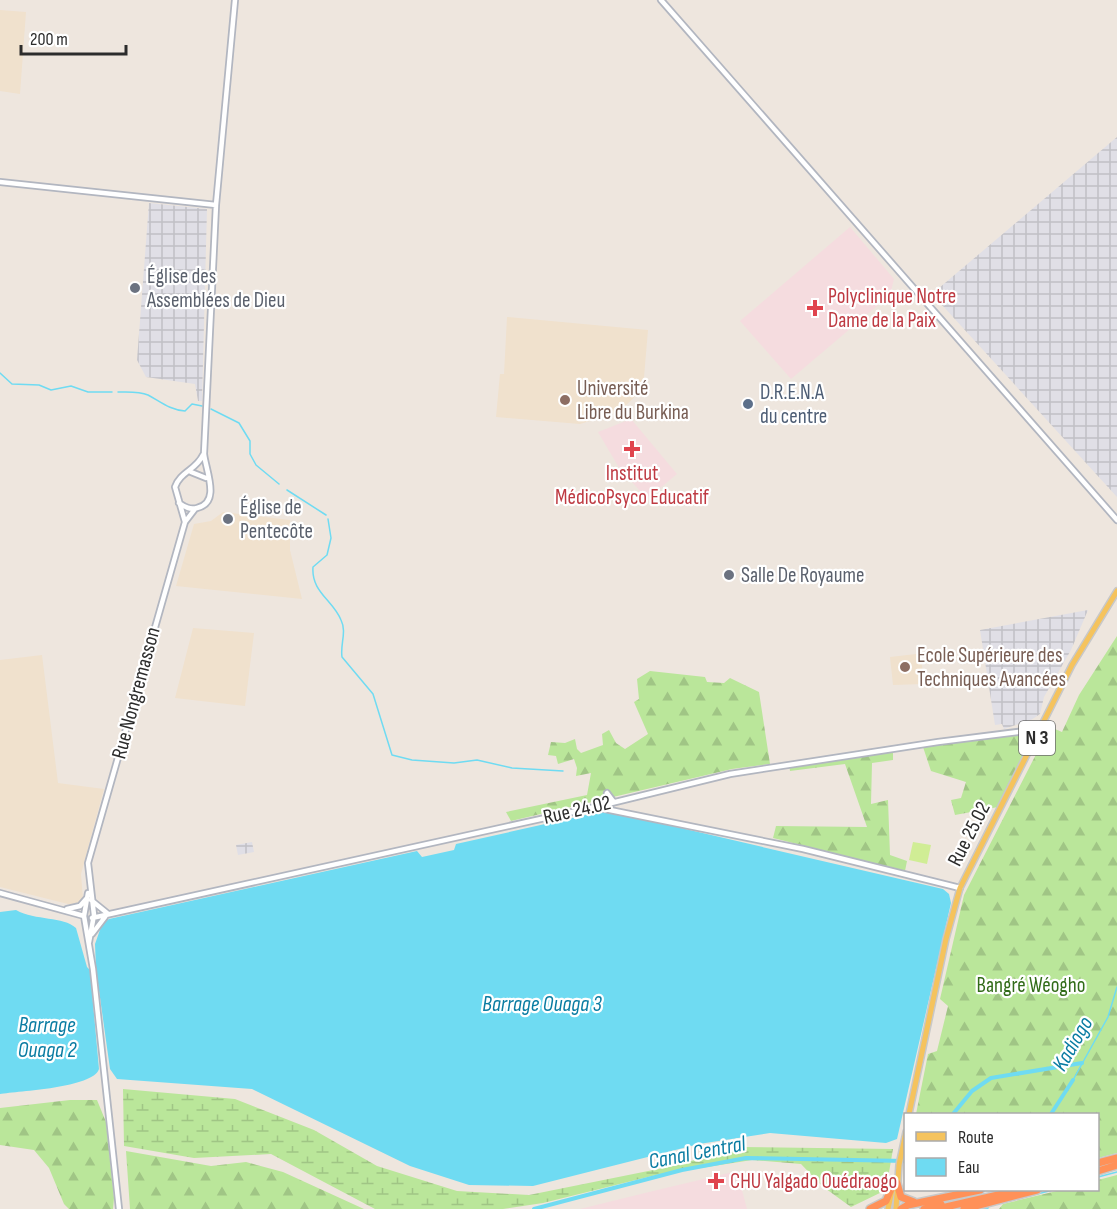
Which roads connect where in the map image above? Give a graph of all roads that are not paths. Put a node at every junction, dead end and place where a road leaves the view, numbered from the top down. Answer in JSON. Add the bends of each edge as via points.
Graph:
{"nodes":[{"id":1,"x":235,"y":0,"type":"edge"},
{"id":2,"x":661,"y":0,"type":"edge"},
{"id":3,"x":0,"y":182,"type":"edge"},
{"id":4,"x":216,"y":205,"type":"junction"},
{"id":5,"x":204,"y":454,"type":"junction"},
{"id":6,"x":191,"y":472,"type":"junction"},
{"id":7,"x":206,"y":477,"type":"junction"},
{"id":8,"x":179,"y":503,"type":"junction"},
{"id":9,"x":195,"y":509,"type":"junction"},
{"id":10,"x":1117,"y":520,"type":"edge"},
{"id":11,"x":185,"y":522,"type":"junction"},
{"id":12,"x":1117,"y":591,"type":"edge"},
{"id":13,"x":1041,"y":729,"type":"junction"},
{"id":14,"x":607,"y":793,"type":"dead end"},
{"id":15,"x":613,"y":801,"type":"junction"},
{"id":16,"x":595,"y":807,"type":"junction"},
{"id":17,"x":960,"y":888,"type":"junction"},
{"id":18,"x":0,"y":893,"type":"edge"},
{"id":19,"x":89,"y":898,"type":"junction"},
{"id":20,"x":53,"y":907,"type":"junction"},
{"id":21,"x":67,"y":909,"type":"junction"},
{"id":22,"x":107,"y":914,"type":"junction"},
{"id":23,"x":89,"y":915,"type":"junction"},
{"id":24,"x":90,"y":939,"type":"junction"},
{"id":25,"x":909,"y":1113,"type":"edge"},
{"id":26,"x":904,"y":1140,"type":"edge"},
{"id":27,"x":1117,"y":1158,"type":"edge"},
{"id":28,"x":1099,"y":1163,"type":"edge"},
{"id":29,"x":1117,"y":1166,"type":"edge"},
{"id":30,"x":1099,"y":1171,"type":"edge"},
{"id":31,"x":895,"y":1183,"type":"junction"},
{"id":32,"x":976,"y":1191,"type":"edge"},
{"id":33,"x":997,"y":1191,"type":"edge"},
{"id":34,"x":1015,"y":1191,"type":"edge"},
{"id":35,"x":1033,"y":1191,"type":"edge"},
{"id":36,"x":923,"y":1205,"type":"edge"},
{"id":37,"x":119,"y":1209,"type":"edge"},
{"id":38,"x":870,"y":1209,"type":"edge"},
{"id":39,"x":888,"y":1209,"type":"edge"},
{"id":40,"x":899,"y":1209,"type":"edge"},
{"id":41,"x":937,"y":1209,"type":"edge"},
{"id":42,"x":964,"y":1209,"type":"edge"}],
"edges":[{"from":1,"to":4,"type":"street"},
{"from":2,"to":10,"type":"street"},
{"from":3,"to":4,"type":"street"},
{"from":4,"to":5,"type":"street"},
{"from":5,"to":6,"type":"street"},
{"from":5,"to":7,"type":"street"},
{"from":6,"to":7,"type":"street"},
{"from":6,"to":8,"type":"street","via":[[177,482],[175,493]]},
{"from":7,"to":9,"type":"street","via":[[211,495]]},
{"from":8,"to":9,"type":"street"},
{"from":8,"to":11,"type":"street"},
{"from":9,"to":11,"type":"street","name":"Rue Nongremasson"},
{"from":11,"to":19,"type":"street","name":"Rue Nongremasson","via":[[88,863]]},
{"from":12,"to":13,"type":"main road","name":"Rue 25.02","number":"N 3","via":[[1080,650]]},
{"from":13,"to":15,"type":"street","name":"Rue 24.02","via":[[763,768]]},
{"from":13,"to":17,"type":"main road","name":"Rue 25.02","number":"N 3"},
{"from":14,"to":15,"type":"street"},
{"from":15,"to":16,"type":"street","name":"Rue 24.02"},
{"from":16,"to":17,"type":"street","via":[[803,849]]},
{"from":16,"to":22,"type":"street","name":"Rue 24.02"},
{"from":17,"to":25,"type":"main road","name":"Rue 25.02","number":"N 3"},
{"from":18,"to":20,"type":"street"},
{"from":19,"to":21,"type":"street","via":[[80,906]]},
{"from":19,"to":22,"type":"street"},
{"from":19,"to":23,"type":"street","name":"Rue Nongremasson"},
{"from":20,"to":21,"type":"street"},
{"from":20,"to":23,"type":"street"},
{"from":21,"to":23,"type":"street"},
{"from":22,"to":23,"type":"street","name":"Rue 24.02"},
{"from":22,"to":24,"type":"street"},
{"from":23,"to":24,"type":"street","name":"Rue Nongremasson"},
{"from":24,"to":37,"type":"street","name":"Rue Nongremasson"},
{"from":26,"to":31,"type":"main road"},
{"from":27,"to":28,"type":"highway"},
{"from":29,"to":30,"type":"highway"},
{"from":31,"to":36,"type":"highway","via":[[906,1200]]},
{"from":31,"to":38,"type":"highway","via":[[886,1200]]},
{"from":31,"to":39,"type":"main road"},
{"from":31,"to":40,"type":"main road"},
{"from":32,"to":36,"type":"highway"},
{"from":33,"to":36,"type":"highway"},
{"from":34,"to":41,"type":"highway"},
{"from":35,"to":42,"type":"highway"},
{"from":36,"to":40,"type":"highway"}]}
